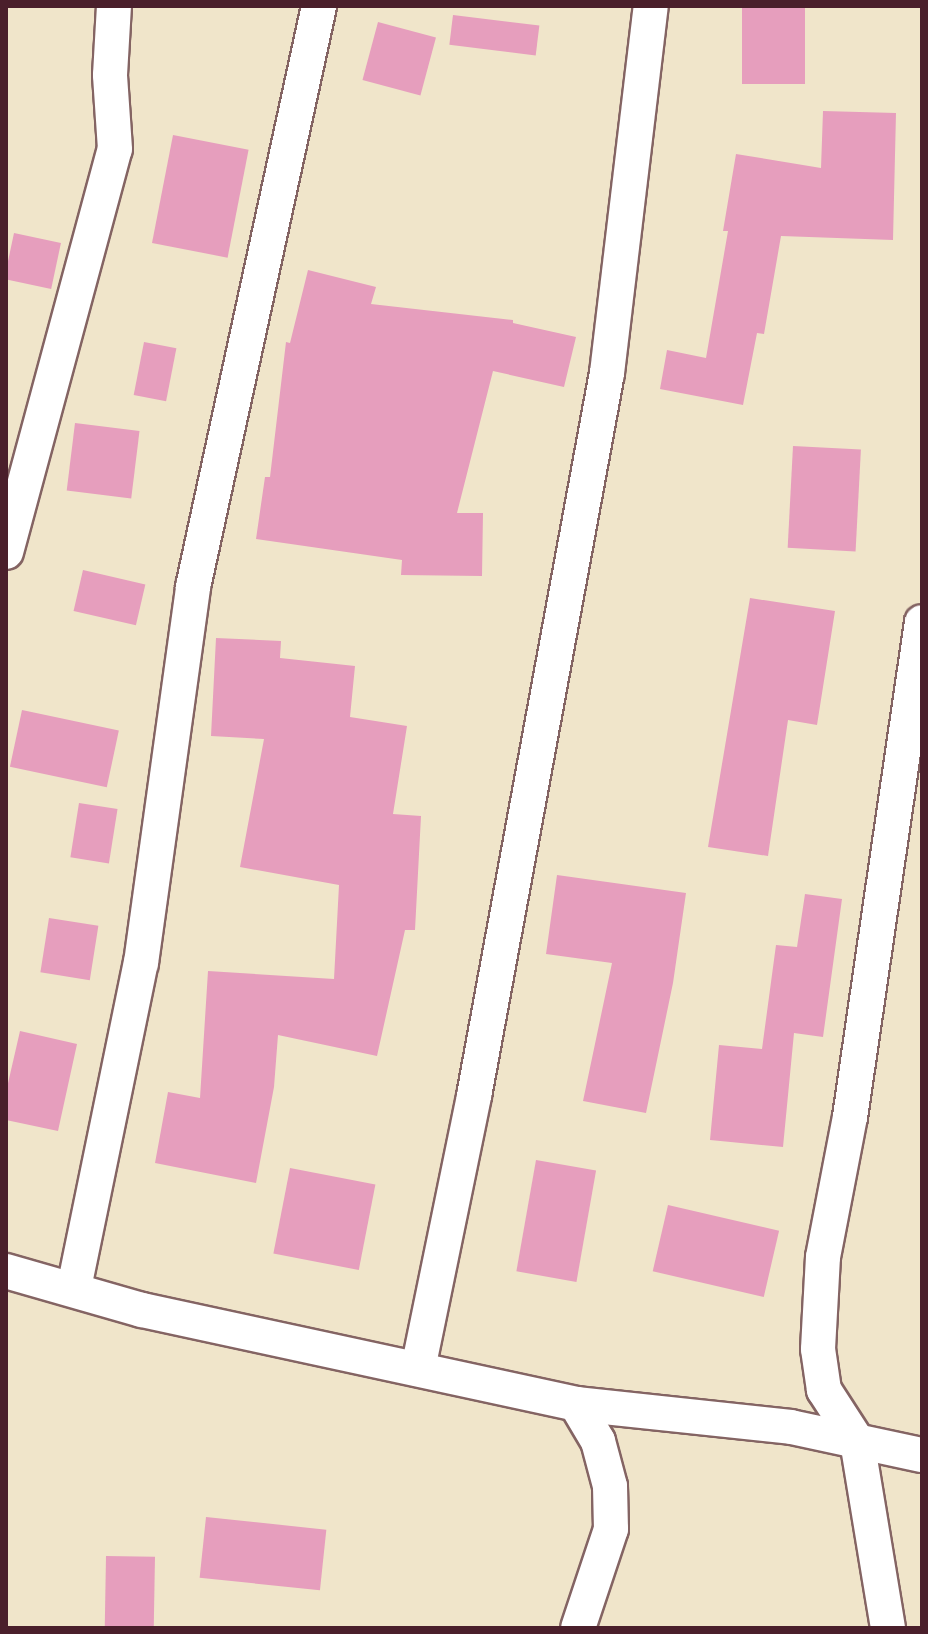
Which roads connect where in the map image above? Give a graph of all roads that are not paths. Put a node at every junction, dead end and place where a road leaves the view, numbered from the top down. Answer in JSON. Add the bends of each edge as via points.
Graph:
{"nodes":[{"id":1,"x":114,"y":6,"type":"edge"},
{"id":2,"x":319,"y":6,"type":"edge"},
{"id":3,"x":651,"y":6,"type":"edge"},
{"id":4,"x":6,"y":552,"type":"edge"},
{"id":5,"x":922,"y":622,"type":"edge"},
{"id":6,"x":6,"y":1271,"type":"edge"},
{"id":7,"x":74,"y":1288,"type":"junction"},
{"id":8,"x":418,"y":1369,"type":"junction"},
{"id":9,"x":824,"y":1390,"type":"junction"},
{"id":10,"x":576,"y":1404,"type":"junction"},
{"id":11,"x":791,"y":1427,"type":"junction"},
{"id":12,"x":857,"y":1441,"type":"junction"},
{"id":13,"x":922,"y":1455,"type":"edge"},
{"id":14,"x":578,"y":1628,"type":"edge"},
{"id":15,"x":888,"y":1628,"type":"edge"}],
"edges":[{"from":1,"to":4,"type":"street","via":[[110,75],[115,149]]},
{"from":2,"to":7,"type":"street","via":[[193,587],[141,963]]},
{"from":3,"to":8,"type":"street","via":[[607,373],[474,1096]]},
{"from":5,"to":9,"type":"street","via":[[852,1101],[823,1257],[818,1349]]},
{"from":6,"to":7,"type":"street"},
{"from":7,"to":8,"type":"street","via":[[142,1310]]},
{"from":8,"to":10,"type":"street"},
{"from":9,"to":11,"type":"street"},
{"from":9,"to":12,"type":"street"},
{"from":10,"to":11,"type":"street"},
{"from":10,"to":14,"type":"street","via":[[598,1441],[610,1486],[611,1529]]},
{"from":11,"to":12,"type":"street"},
{"from":12,"to":13,"type":"street"},
{"from":12,"to":15,"type":"street"}]}
